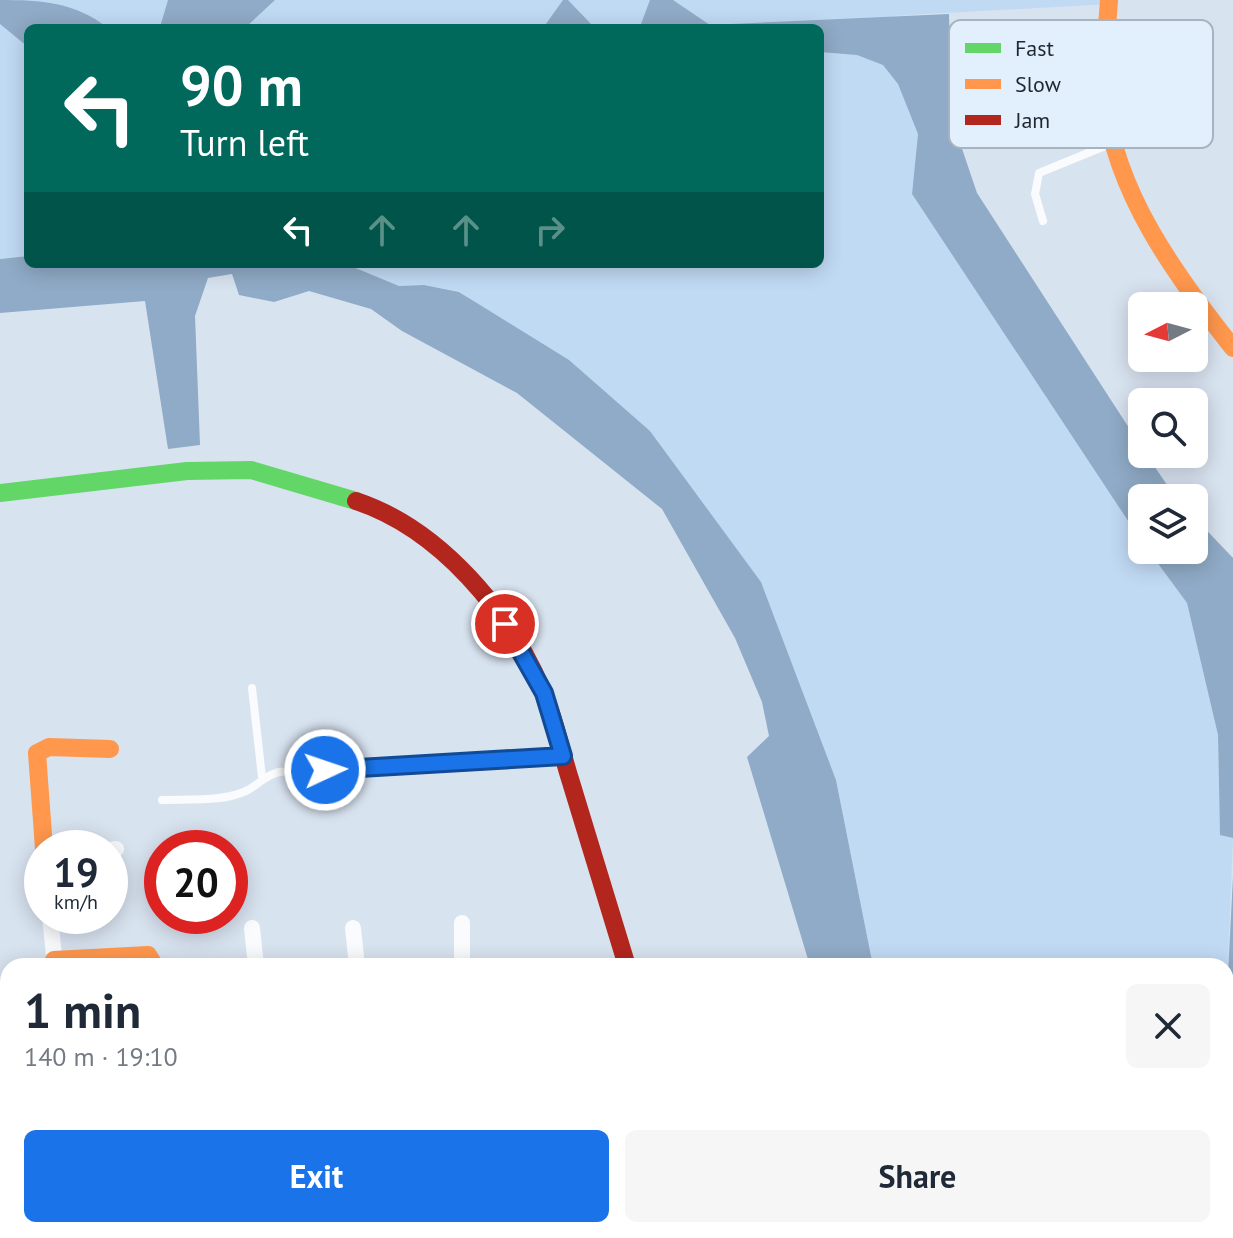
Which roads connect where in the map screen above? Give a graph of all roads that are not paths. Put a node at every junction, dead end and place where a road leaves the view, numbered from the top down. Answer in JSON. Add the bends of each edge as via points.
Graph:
{"nodes":[{"id":1,"x":1109,"y":0,"type":"edge"},
{"id":2,"x":1109,"y":20,"type":"edge"},
{"id":3,"x":1099,"y":148,"type":"edge"},
{"id":4,"x":1116,"y":148,"type":"edge"},
{"id":5,"x":1043,"y":221,"type":"dead end"},
{"id":6,"x":1233,"y":348,"type":"edge"},
{"id":7,"x":0,"y":493,"type":"edge"},
{"id":8,"x":252,"y":688,"type":"dead end"},
{"id":9,"x":110,"y":749,"type":"dead end"},
{"id":10,"x":563,"y":756,"type":"junction"},
{"id":11,"x":262,"y":777,"type":"junction"},
{"id":12,"x":162,"y":800,"type":"dead end"},
{"id":13,"x":43,"y":830,"type":"edge"},
{"id":14,"x":462,"y":923,"type":"dead end"},
{"id":15,"x":252,"y":928,"type":"dead end"},
{"id":16,"x":353,"y":928,"type":"dead end"},
{"id":17,"x":52,"y":934,"type":"edge"},
{"id":18,"x":54,"y":958,"type":"edge"},
{"id":19,"x":96,"y":958,"type":"edge"},
{"id":20,"x":150,"y":958,"type":"edge"},
{"id":21,"x":255,"y":958,"type":"edge"},
{"id":22,"x":356,"y":958,"type":"edge"},
{"id":23,"x":462,"y":958,"type":"edge"},
{"id":24,"x":625,"y":958,"type":"edge"}],
"edges":[{"from":1,"to":2,"type":"street"},
{"from":3,"to":5,"type":"lane","via":[[1039,173],[1035,194]]},
{"from":4,"to":6,"type":"street","via":[[1130,193],[1161,247],[1188,292]]},
{"from":7,"to":10,"type":"street","via":[[187,471],[251,470],[376,508],[443,552],[491,604],[519,643],[544,693]]},
{"from":8,"to":11,"type":"lane"},
{"from":9,"to":13,"type":"street","via":[[49,747],[37,753]]},
{"from":10,"to":11,"type":"lane"},
{"from":10,"to":24,"type":"street"},
{"from":11,"to":12,"type":"lane","via":[[253,787],[231,795]]},
{"from":14,"to":23,"type":"street"},
{"from":15,"to":21,"type":"street"},
{"from":16,"to":22,"type":"street"},
{"from":17,"to":18,"type":"street"},
{"from":19,"to":20,"type":"street"}]}
